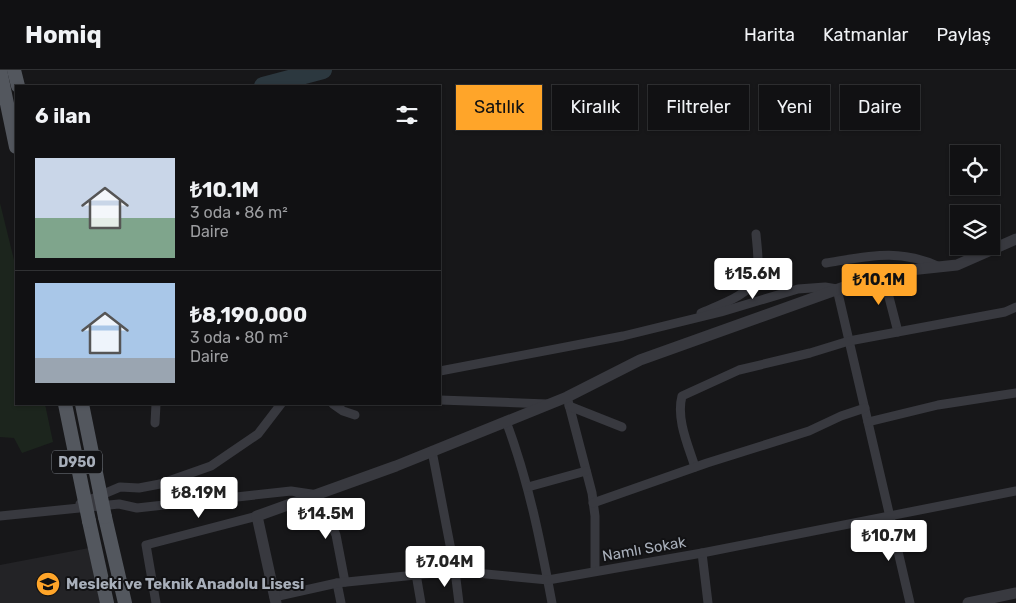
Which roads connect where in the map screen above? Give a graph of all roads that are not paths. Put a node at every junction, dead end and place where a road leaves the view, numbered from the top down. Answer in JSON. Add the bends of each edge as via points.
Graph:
{"nodes":[{"id":1,"x":0,"y":70,"type":"edge"},
{"id":2,"x":14,"y":70,"type":"edge"},
{"id":3,"x":18,"y":85,"type":"edge"},
{"id":4,"x":15,"y":142,"type":"edge"},
{"id":5,"x":756,"y":234,"type":"dead end"},
{"id":6,"x":1016,"y":239,"type":"edge"},
{"id":7,"x":826,"y":263,"type":"dead end"},
{"id":8,"x":944,"y":268,"type":"junction"},
{"id":9,"x":883,"y":274,"type":"junction"},
{"id":10,"x":837,"y":289,"type":"junction"},
{"id":11,"x":1016,"y":307,"type":"edge"},
{"id":12,"x":1004,"y":312,"type":"junction"},
{"id":13,"x":1016,"y":313,"type":"edge"},
{"id":14,"x":682,"y":320,"type":"junction"},
{"id":15,"x":898,"y":332,"type":"junction"},
{"id":16,"x":849,"y":341,"type":"junction"},
{"id":17,"x":441,"y":371,"type":"edge"},
{"id":18,"x":1016,"y":393,"type":"edge"},
{"id":19,"x":441,"y":400,"type":"edge"},
{"id":20,"x":568,"y":401,"type":"junction"},
{"id":21,"x":550,"y":404,"type":"junction"},
{"id":22,"x":65,"y":405,"type":"edge"},
{"id":23,"x":82,"y":405,"type":"edge"},
{"id":24,"x":156,"y":405,"type":"edge"},
{"id":25,"x":280,"y":405,"type":"edge"},
{"id":26,"x":334,"y":405,"type":"edge"},
{"id":27,"x":865,"y":408,"type":"junction"},
{"id":28,"x":355,"y":415,"type":"dead end"},
{"id":29,"x":506,"y":422,"type":"junction"},
{"id":30,"x":868,"y":422,"type":"junction"},
{"id":31,"x":155,"y":423,"type":"dead end"},
{"id":32,"x":622,"y":427,"type":"dead end"},
{"id":33,"x":432,"y":451,"type":"junction"},
{"id":34,"x":695,"y":467,"type":"junction"},
{"id":35,"x":586,"y":471,"type":"junction"},
{"id":36,"x":528,"y":487,"type":"junction"},
{"id":37,"x":1016,"y":491,"type":"edge"},
{"id":38,"x":318,"y":495,"type":"junction"},
{"id":39,"x":593,"y":504,"type":"junction"},
{"id":40,"x":64,"y":511,"type":"junction"},
{"id":41,"x":891,"y":515,"type":"junction"},
{"id":42,"x":0,"y":516,"type":"edge"},
{"id":43,"x":257,"y":516,"type":"junction"},
{"id":44,"x":702,"y":553,"type":"junction"},
{"id":45,"x":455,"y":571,"type":"junction"},
{"id":46,"x":595,"y":571,"type":"junction"},
{"id":47,"x":416,"y":574,"type":"junction"},
{"id":48,"x":548,"y":580,"type":"junction"},
{"id":49,"x":341,"y":582,"type":"junction"},
{"id":50,"x":1011,"y":597,"type":"edge"},
{"id":51,"x":275,"y":600,"type":"edge"},
{"id":52,"x":107,"y":603,"type":"edge"},
{"id":53,"x":125,"y":603,"type":"edge"},
{"id":54,"x":156,"y":603,"type":"edge"},
{"id":55,"x":341,"y":603,"type":"edge"},
{"id":56,"x":421,"y":603,"type":"edge"},
{"id":57,"x":459,"y":603,"type":"edge"},
{"id":58,"x":552,"y":603,"type":"edge"},
{"id":59,"x":708,"y":603,"type":"edge"},
{"id":60,"x":910,"y":603,"type":"edge"},
{"id":61,"x":968,"y":603,"type":"edge"}],
"edges":[{"from":1,"to":4,"type":"main road"},
{"from":2,"to":3,"type":"main road"},
{"from":5,"to":14,"type":"street","via":[[756,279],[747,290],[727,302]]},
{"from":6,"to":8,"type":"street"},
{"from":7,"to":8,"type":"street","via":[[898,254],[920,257]]},
{"from":8,"to":9,"type":"street"},
{"from":9,"to":10,"type":"street"},
{"from":9,"to":15,"type":"street"},
{"from":10,"to":14,"type":"street","via":[[798,289]]},
{"from":10,"to":16,"type":"street"},
{"from":10,"to":20,"type":"street","via":[[640,360]]},
{"from":11,"to":12,"type":"street"},
{"from":12,"to":13,"type":"street"},
{"from":12,"to":15,"type":"street"},
{"from":14,"to":17,"type":"street","via":[[623,336]]},
{"from":15,"to":16,"type":"street"},
{"from":16,"to":27,"type":"street"},
{"from":16,"to":34,"type":"street","via":[[739,370],[682,396],[682,425]]},
{"from":18,"to":30,"type":"street","via":[[931,407]]},
{"from":19,"to":21,"type":"street"},
{"from":20,"to":21,"type":"street"},
{"from":20,"to":32,"type":"street"},
{"from":20,"to":35,"type":"street"},
{"from":21,"to":29,"type":"street"},
{"from":22,"to":52,"type":"main road","number":"D950","bridge":true},
{"from":23,"to":53,"type":"main road","number":"D950","bridge":true},
{"from":24,"to":31,"type":"street"},
{"from":25,"to":40,"type":"street","via":[[258,434],[211,466],[160,484],[120,487]]},
{"from":26,"to":28,"type":"street"},
{"from":27,"to":30,"type":"street"},
{"from":27,"to":34,"type":"street","via":[[793,437]]},
{"from":29,"to":33,"type":"street"},
{"from":29,"to":36,"type":"street"},
{"from":30,"to":41,"type":"street"},
{"from":33,"to":38,"type":"street"},
{"from":33,"to":45,"type":"street"},
{"from":34,"to":39,"type":"street"},
{"from":35,"to":36,"type":"street"},
{"from":35,"to":39,"type":"street"},
{"from":36,"to":48,"type":"street"},
{"from":37,"to":41,"type":"street","name":"Namlı Sokak"},
{"from":38,"to":40,"type":"street","via":[[291,491],[137,508],[119,504]]},
{"from":38,"to":43,"type":"street"},
{"from":38,"to":49,"type":"street","via":[[336,535]]},
{"from":39,"to":46,"type":"street"},
{"from":40,"to":42,"type":"street"},
{"from":41,"to":44,"type":"street","name":"Namlı Sokak"},
{"from":41,"to":60,"type":"street"},
{"from":43,"to":51,"type":"street"},
{"from":43,"to":54,"type":"street","via":[[146,545]]},
{"from":44,"to":46,"type":"street","name":"Namlı Sokak"},
{"from":44,"to":59,"type":"street"},
{"from":45,"to":47,"type":"street","name":"Namlı Sokak"},
{"from":45,"to":48,"type":"street","name":"Namlı Sokak"},
{"from":45,"to":57,"type":"street"},
{"from":46,"to":48,"type":"street","name":"Namlı Sokak"},
{"from":47,"to":49,"type":"street","name":"Namlı Sokak"},
{"from":47,"to":56,"type":"street"},
{"from":48,"to":58,"type":"street"},
{"from":49,"to":51,"type":"street","name":"Namlı Sokak"},
{"from":49,"to":55,"type":"street"},
{"from":50,"to":61,"type":"street"}]}
